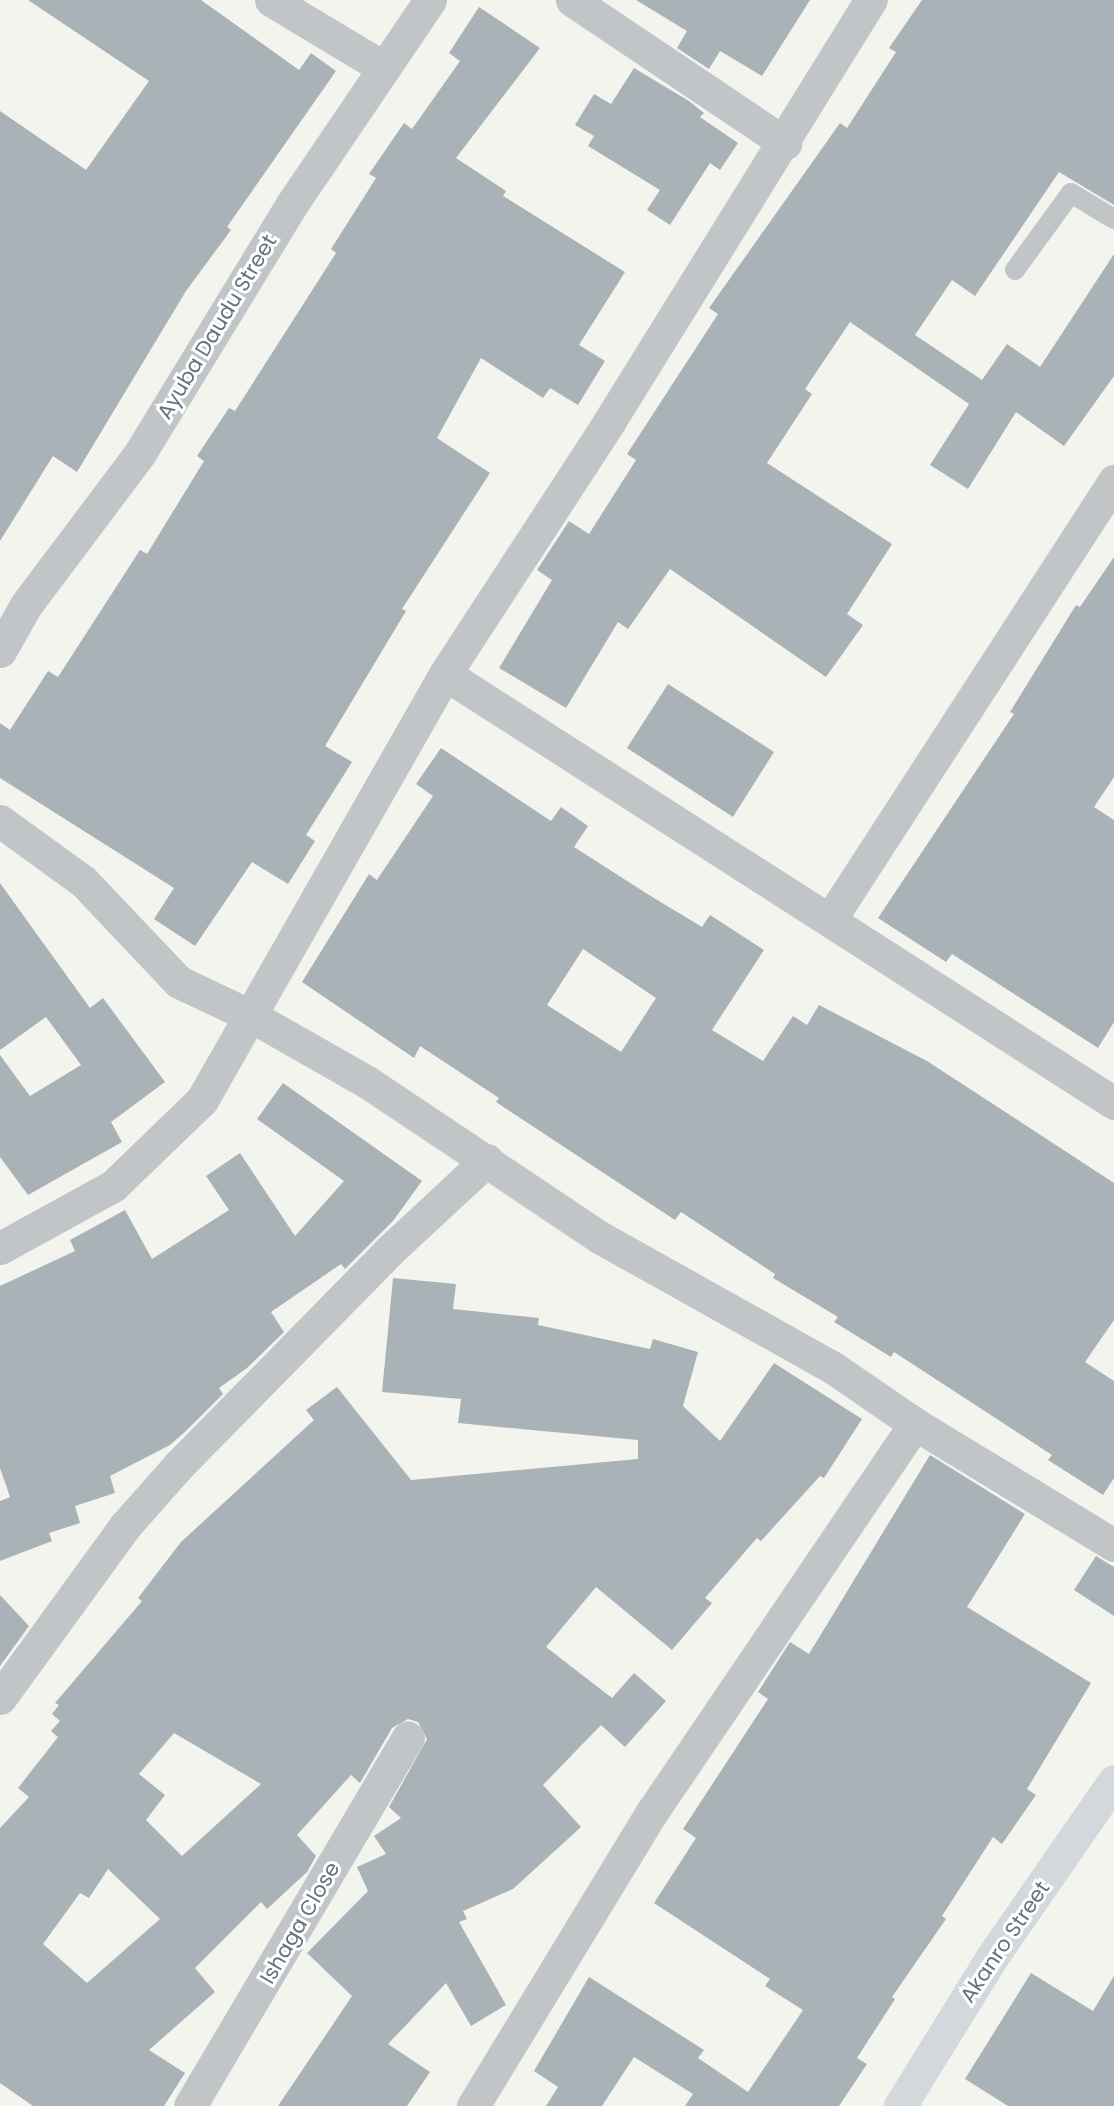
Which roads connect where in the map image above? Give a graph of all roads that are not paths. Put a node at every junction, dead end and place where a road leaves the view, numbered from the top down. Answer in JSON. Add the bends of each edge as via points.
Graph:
{"nodes":[{"id":1,"x":272,"y":0,"type":"edge"},
{"id":2,"x":430,"y":0,"type":"edge"},
{"id":3,"x":572,"y":0,"type":"edge"},
{"id":4,"x":871,"y":0,"type":"edge"},
{"id":5,"x":384,"y":68,"type":"junction"},
{"id":6,"x":785,"y":143,"type":"junction"},
{"id":7,"x":1114,"y":219,"type":"edge"},
{"id":8,"x":1015,"y":270,"type":"dead end"},
{"id":9,"x":1114,"y":481,"type":"edge"},
{"id":10,"x":0,"y":651,"type":"edge"},
{"id":11,"x":445,"y":674,"type":"junction"},
{"id":12,"x":0,"y":821,"type":"edge"},
{"id":13,"x":831,"y":918,"type":"junction"},
{"id":14,"x":253,"y":1017,"type":"junction"},
{"id":15,"x":1114,"y":1103,"type":"edge"},
{"id":16,"x":487,"y":1160,"type":"junction"},
{"id":17,"x":0,"y":1248,"type":"edge"},
{"id":18,"x":915,"y":1424,"type":"junction"},
{"id":19,"x":1114,"y":1545,"type":"edge"},
{"id":20,"x":0,"y":1698,"type":"edge"},
{"id":21,"x":408,"y":1738,"type":"dead end"},
{"id":22,"x":1114,"y":1781,"type":"edge"},
{"id":23,"x":190,"y":2106,"type":"edge"},
{"id":24,"x":473,"y":2106,"type":"edge"},
{"id":25,"x":900,"y":2106,"type":"edge"}],
"edges":[{"from":1,"to":5,"type":"street"},
{"from":2,"to":5,"type":"street","name":"Ayuba Daudu Street"},
{"from":3,"to":6,"type":"street"},
{"from":4,"to":6,"type":"street"},
{"from":5,"to":10,"type":"street","name":"Ayuba Daudu Street","via":[[292,204],[140,453],[26,605]]},
{"from":6,"to":11,"type":"street"},
{"from":7,"to":8,"type":"lane","via":[[1071,192]]},
{"from":9,"to":13,"type":"street"},
{"from":11,"to":13,"type":"street"},
{"from":11,"to":14,"type":"street","via":[[327,877]]},
{"from":12,"to":14,"type":"street","via":[[83,881],[178,982]]},
{"from":13,"to":15,"type":"street"},
{"from":14,"to":16,"type":"street","via":[[367,1082]]},
{"from":14,"to":17,"type":"street","via":[[202,1100],[113,1186]]},
{"from":16,"to":18,"type":"street","via":[[601,1238],[822,1361]]},
{"from":16,"to":20,"type":"street","via":[[388,1252],[178,1466],[125,1526]]},
{"from":18,"to":19,"type":"street"},
{"from":18,"to":24,"type":"street","via":[[652,1812]]},
{"from":21,"to":23,"type":"street","name":"Ishaga Close"},
{"from":22,"to":25,"type":"street","name":"Akanro Street","via":[[992,1957]]}]}
